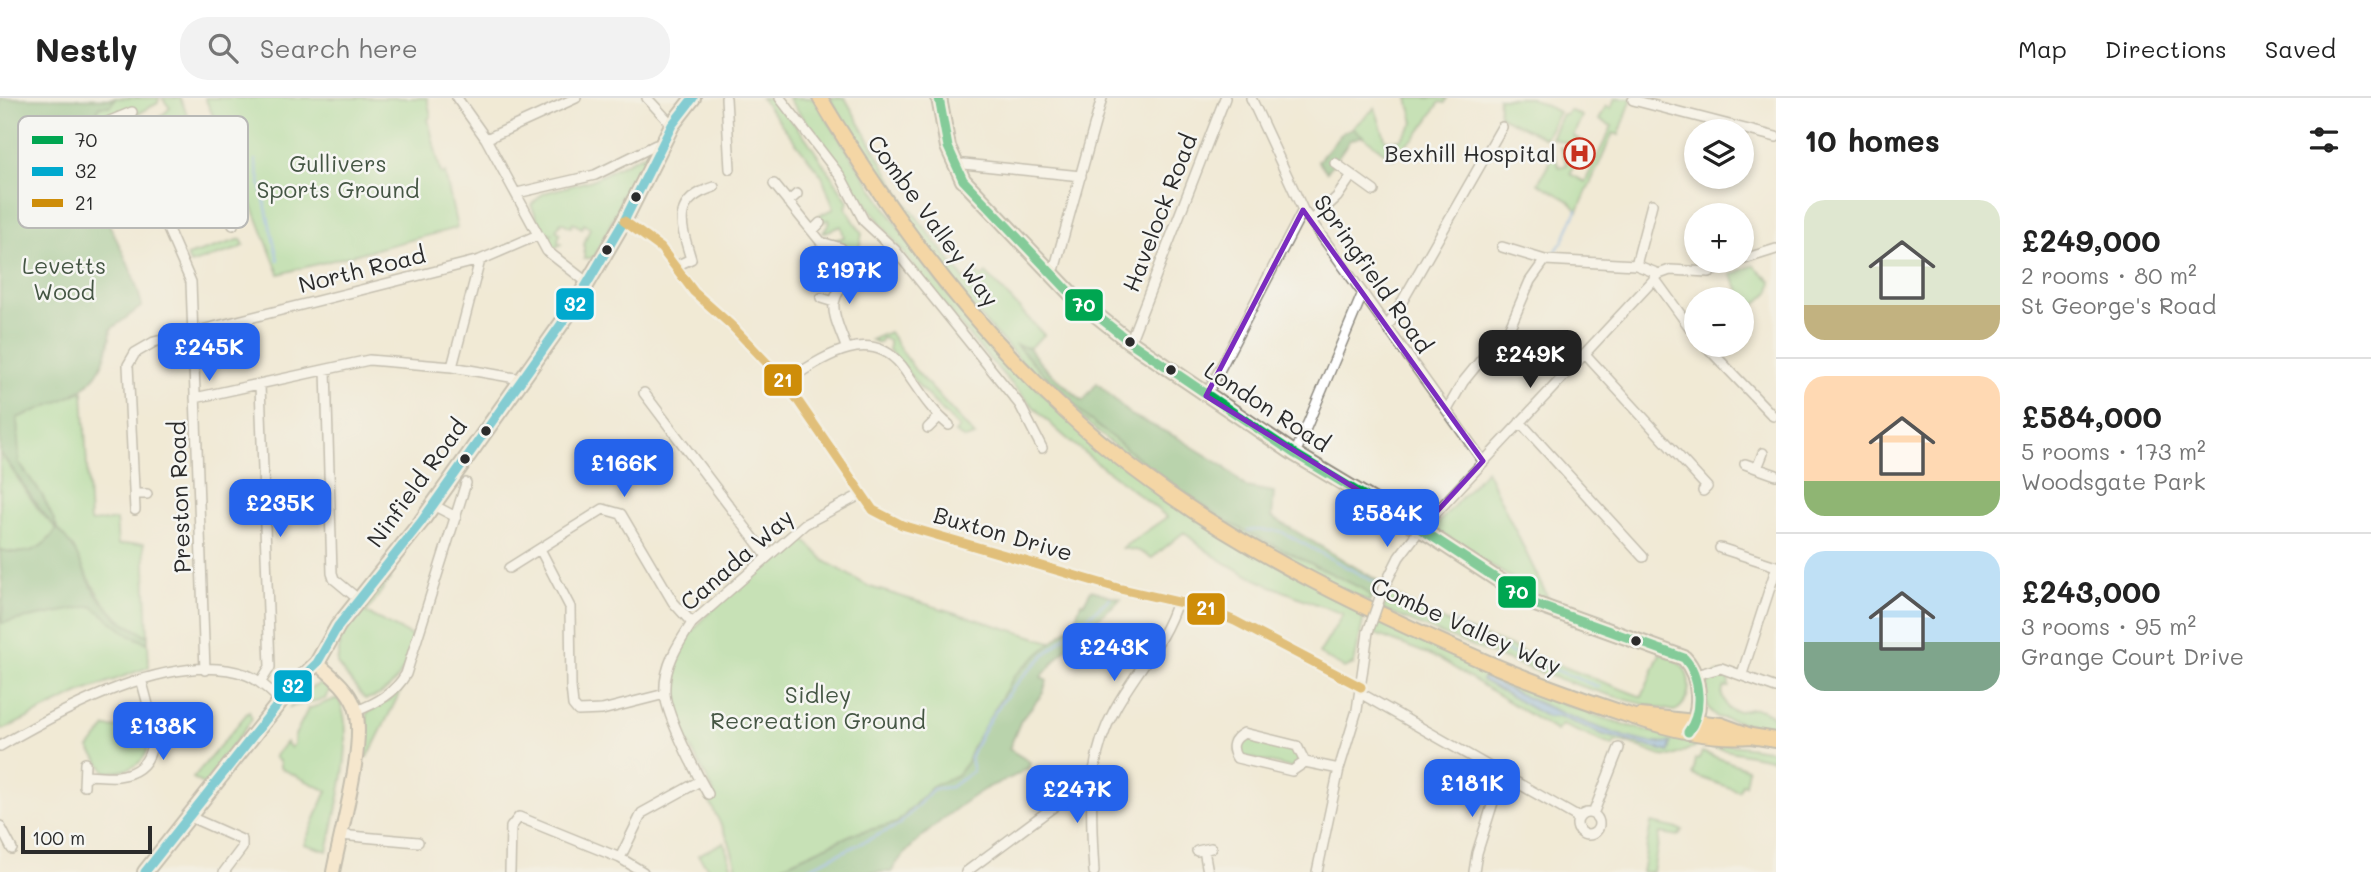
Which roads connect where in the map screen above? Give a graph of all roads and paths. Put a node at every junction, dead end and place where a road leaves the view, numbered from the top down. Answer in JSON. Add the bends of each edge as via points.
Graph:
{"nodes":[{"id":1,"x":457,"y":98,"type":"edge"},
{"id":2,"x":576,"y":98,"type":"edge"},
{"id":3,"x":647,"y":98,"type":"edge"},
{"id":4,"x":693,"y":98,"type":"edge"},
{"id":5,"x":726,"y":98,"type":"edge"},
{"id":6,"x":780,"y":98,"type":"edge"},
{"id":7,"x":820,"y":98,"type":"edge"},
{"id":8,"x":939,"y":98,"type":"edge"},
{"id":9,"x":1102,"y":98,"type":"edge"},
{"id":10,"x":1225,"y":98,"type":"edge"},
{"id":11,"x":1251,"y":98,"type":"edge"},
{"id":12,"x":1633,"y":100,"type":"edge"},
{"id":13,"x":132,"y":112,"type":"dead end"},
{"id":14,"x":122,"y":116,"type":"edge"},
{"id":15,"x":672,"y":125,"type":"junction"},
{"id":16,"x":1502,"y":127,"type":"dead end"},
{"id":17,"x":1776,"y":137,"type":"edge"},
{"id":18,"x":486,"y":139,"type":"junction"},
{"id":19,"x":662,"y":147,"type":"junction"},
{"id":20,"x":1335,"y":163,"type":"dead end"},
{"id":21,"x":955,"y":167,"type":"junction"},
{"id":22,"x":730,"y":169,"type":"dead end"},
{"id":23,"x":1352,"y":175,"type":"junction"},
{"id":24,"x":1081,"y":176,"type":"junction"},
{"id":25,"x":774,"y":184,"type":"dead end"},
{"id":26,"x":714,"y":187,"type":"dead end"},
{"id":27,"x":1374,"y":191,"type":"dead end"},
{"id":28,"x":517,"y":194,"type":"junction"},
{"id":29,"x":797,"y":194,"type":"dead end"},
{"id":30,"x":788,"y":202,"type":"junction"},
{"id":31,"x":1652,"y":204,"type":"dead end"},
{"id":32,"x":1303,"y":210,"type":"junction"},
{"id":33,"x":624,"y":221,"type":"junction"},
{"id":34,"x":1311,"y":221,"type":"junction"},
{"id":35,"x":820,"y":223,"type":"dead end"},
{"id":36,"x":168,"y":228,"type":"edge"},
{"id":37,"x":812,"y":231,"type":"junction"},
{"id":38,"x":538,"y":235,"type":"junction"},
{"id":39,"x":1502,"y":247,"type":"dead end"},
{"id":40,"x":1776,"y":249,"type":"edge"},
{"id":41,"x":1754,"y":257,"type":"edge"},
{"id":42,"x":480,"y":260,"type":"junction"},
{"id":43,"x":1545,"y":260,"type":"junction"},
{"id":44,"x":1636,"y":265,"type":"junction"},
{"id":45,"x":676,"y":266,"type":"junction"},
{"id":46,"x":1684,"y":271,"type":"edge"},
{"id":47,"x":1051,"y":273,"type":"junction"},
{"id":48,"x":1657,"y":276,"type":"junction"},
{"id":49,"x":588,"y":283,"type":"junction"},
{"id":50,"x":1362,"y":295,"type":"junction"},
{"id":51,"x":821,"y":298,"type":"dead end"},
{"id":52,"x":834,"y":302,"type":"junction"},
{"id":53,"x":1684,"y":317,"type":"edge"},
{"id":54,"x":1387,"y":328,"type":"junction"},
{"id":55,"x":192,"y":332,"type":"junction"},
{"id":56,"x":1507,"y":334,"type":"dead end"},
{"id":57,"x":1130,"y":342,"type":"junction"},
{"id":58,"x":846,"y":347,"type":"junction"},
{"id":59,"x":1585,"y":354,"type":"junction"},
{"id":60,"x":1485,"y":355,"type":"dead end"},
{"id":61,"x":1715,"y":357,"type":"edge"},
{"id":62,"x":452,"y":367,"type":"junction"},
{"id":63,"x":326,"y":370,"type":"junction"},
{"id":64,"x":521,"y":379,"type":"junction"},
{"id":65,"x":785,"y":382,"type":"junction"},
{"id":66,"x":260,"y":385,"type":"junction"},
{"id":67,"x":644,"y":393,"type":"dead end"},
{"id":68,"x":1206,"y":396,"type":"junction"},
{"id":69,"x":195,"y":398,"type":"junction"},
{"id":70,"x":1447,"y":410,"type":"junction"},
{"id":71,"x":939,"y":417,"type":"junction"},
{"id":72,"x":1772,"y":417,"type":"edge"},
{"id":73,"x":1520,"y":422,"type":"junction"},
{"id":74,"x":949,"y":425,"type":"dead end"},
{"id":75,"x":928,"y":428,"type":"dead end"},
{"id":76,"x":1042,"y":448,"type":"dead end"},
{"id":77,"x":1763,"y":453,"type":"dead end"},
{"id":78,"x":1294,"y":454,"type":"junction"},
{"id":79,"x":1483,"y":461,"type":"junction"},
{"id":80,"x":1745,"y":464,"type":"dead end"},
{"id":81,"x":1757,"y":468,"type":"junction"},
{"id":82,"x":1776,"y":475,"type":"edge"},
{"id":83,"x":466,"y":483,"type":"dead end"},
{"id":84,"x":1703,"y":491,"type":"dead end"},
{"id":85,"x":134,"y":494,"type":"junction"},
{"id":86,"x":147,"y":494,"type":"dead end"},
{"id":87,"x":860,"y":495,"type":"junction"},
{"id":88,"x":433,"y":505,"type":"junction"},
{"id":89,"x":135,"y":510,"type":"dead end"},
{"id":90,"x":456,"y":517,"type":"junction"},
{"id":91,"x":1421,"y":529,"type":"junction"},
{"id":92,"x":1720,"y":548,"type":"dead end"},
{"id":93,"x":541,"y":551,"type":"junction"},
{"id":94,"x":768,"y":556,"type":"junction"},
{"id":95,"x":1644,"y":556,"type":"dead end"},
{"id":96,"x":509,"y":568,"type":"dead end"},
{"id":97,"x":1776,"y":568,"type":"edge"},
{"id":98,"x":358,"y":599,"type":"junction"},
{"id":99,"x":1177,"y":601,"type":"junction"},
{"id":100,"x":692,"y":623,"type":"junction"},
{"id":101,"x":317,"y":663,"type":"junction"},
{"id":102,"x":205,"y":670,"type":"junction"},
{"id":103,"x":1742,"y":674,"type":"junction"},
{"id":104,"x":1695,"y":675,"type":"junction"},
{"id":105,"x":141,"y":679,"type":"junction"},
{"id":106,"x":260,"y":682,"type":"junction"},
{"id":107,"x":1776,"y":688,"type":"edge"},
{"id":108,"x":1361,"y":690,"type":"junction"},
{"id":109,"x":665,"y":694,"type":"junction"},
{"id":110,"x":281,"y":701,"type":"junction"},
{"id":111,"x":356,"y":711,"type":"junction"},
{"id":112,"x":1690,"y":724,"type":"junction"},
{"id":113,"x":1776,"y":740,"type":"edge"},
{"id":114,"x":0,"y":746,"type":"edge"},
{"id":115,"x":1619,"y":747,"type":"dead end"},
{"id":116,"x":1305,"y":762,"type":"junction"},
{"id":117,"x":85,"y":763,"type":"dead end"},
{"id":118,"x":1339,"y":769,"type":"junction"},
{"id":119,"x":1502,"y":774,"type":"junction"},
{"id":120,"x":85,"y":775,"type":"junction"},
{"id":121,"x":1091,"y":779,"type":"junction"},
{"id":122,"x":701,"y":781,"type":"junction"},
{"id":123,"x":84,"y":786,"type":"dead end"},
{"id":124,"x":708,"y":794,"type":"dead end"},
{"id":125,"x":1593,"y":814,"type":"junction"},
{"id":126,"x":188,"y":816,"type":"junction"},
{"id":127,"x":1578,"y":818,"type":"junction"},
{"id":128,"x":1,"y":830,"type":"edge"},
{"id":129,"x":340,"y":835,"type":"junction"},
{"id":130,"x":418,"y":842,"type":"dead end"},
{"id":131,"x":12,"y":849,"type":"dead end"},
{"id":132,"x":1204,"y":850,"type":"dead end"},
{"id":133,"x":620,"y":858,"type":"junction"},
{"id":134,"x":145,"y":872,"type":"edge"},
{"id":135,"x":225,"y":872,"type":"edge"},
{"id":136,"x":333,"y":872,"type":"edge"},
{"id":137,"x":510,"y":872,"type":"edge"},
{"id":138,"x":643,"y":872,"type":"edge"},
{"id":139,"x":966,"y":872,"type":"edge"},
{"id":140,"x":1094,"y":872,"type":"edge"},
{"id":141,"x":1208,"y":872,"type":"edge"},
{"id":142,"x":1317,"y":872,"type":"edge"},
{"id":143,"x":1474,"y":872,"type":"edge"}],
"edges":[{"from":1,"to":18,"type":"street"},
{"from":2,"to":18,"type":"street"},
{"from":3,"to":15,"type":"street"},
{"from":4,"to":15,"type":"main road","name":"Ninfield Road"},
{"from":5,"to":22,"type":"street"},
{"from":6,"to":76,"type":"street","via":[[841,177],[864,221],[895,250],[1020,405]]},
{"from":7,"to":112,"type":"main road","name":"Combe Valley Way","via":[[889,205],[963,305],[1034,382],[1152,483],[1232,535],[1387,617],[1558,693],[1630,716]]},
{"from":8,"to":21,"type":"main road","name":"London Road"},
{"from":9,"to":24,"type":"street"},
{"from":10,"to":57,"type":"street","name":"Havelock Road"},
{"from":11,"to":32,"type":"street","name":"Springfield Road"},
{"from":12,"to":17,"type":"street"},
{"from":13,"to":14,"type":"street"},
{"from":15,"to":19,"type":"main road","name":"Ninfield Road"},
{"from":16,"to":54,"type":"street"},
{"from":18,"to":28,"type":"street"},
{"from":19,"to":28,"type":"street","via":[[656,145],[595,176]]},
{"from":19,"to":33,"type":"main road","name":"Ninfield Road"},
{"from":20,"to":23,"type":"street"},
{"from":21,"to":24,"type":"street","via":[[964,164]]},
{"from":21,"to":47,"type":"main road","name":"London Road"},
{"from":23,"to":27,"type":"street"},
{"from":23,"to":34,"type":"street"},
{"from":24,"to":47,"type":"street"},
{"from":25,"to":30,"type":"street"},
{"from":26,"to":45,"type":"street","via":[[693,194],[685,204],[683,233],[691,259]]},
{"from":28,"to":38,"type":"street"},
{"from":29,"to":30,"type":"street"},
{"from":30,"to":37,"type":"street"},
{"from":31,"to":44,"type":"street"},
{"from":32,"to":34,"type":"street","name":"Springfield Road"},
{"from":32,"to":68,"type":"street"},
{"from":33,"to":45,"type":"street","name":"Buxton Drive","via":[[661,248]]},
{"from":33,"to":49,"type":"main road","name":"Ninfield Road"},
{"from":34,"to":50,"type":"street","name":"Springfield Road"},
{"from":35,"to":37,"type":"street"},
{"from":36,"to":55,"type":"street","name":"Preston Road","via":[[191,282]]},
{"from":37,"to":52,"type":"street","via":[[821,242],[841,248],[852,272],[851,281]]},
{"from":38,"to":42,"type":"street","name":"North Road"},
{"from":38,"to":49,"type":"street","via":[[557,261]]},
{"from":39,"to":43,"type":"street"},
{"from":40,"to":41,"type":"street"},
{"from":42,"to":55,"type":"street","name":"North Road"},
{"from":42,"to":62,"type":"street"},
{"from":43,"to":44,"type":"street"},
{"from":43,"to":56,"type":"street","via":[[1530,281]]},
{"from":44,"to":48,"type":"street"},
{"from":45,"to":65,"type":"street","name":"Buxton Drive","via":[[694,292]]},
{"from":46,"to":48,"type":"street"},
{"from":47,"to":57,"type":"main road","name":"London Road"},
{"from":48,"to":53,"type":"street"},
{"from":48,"to":59,"type":"street"},
{"from":49,"to":64,"type":"main road","name":"Ninfield Road"},
{"from":50,"to":54,"type":"street","name":"Springfield Road"},
{"from":50,"to":78,"type":"street"},
{"from":51,"to":52,"type":"street"},
{"from":52,"to":58,"type":"street"},
{"from":54,"to":70,"type":"street","name":"Springfield Road"},
{"from":55,"to":69,"type":"street","name":"Preston Road"},
{"from":55,"to":85,"type":"street","name":"North Road","via":[[154,342],[135,353],[128,365]]},
{"from":57,"to":68,"type":"main road","name":"London Road"},
{"from":58,"to":65,"type":"street"},
{"from":58,"to":71,"type":"street","via":[[879,349],[892,356]]},
{"from":59,"to":73,"type":"street"},
{"from":59,"to":84,"type":"street","via":[[1707,486]]},
{"from":60,"to":70,"type":"street"},
{"from":61,"to":72,"type":"street"},
{"from":62,"to":63,"type":"street","via":[[380,360]]},
{"from":62,"to":64,"type":"street"},
{"from":63,"to":66,"type":"street"},
{"from":63,"to":98,"type":"street","via":[[332,573]]},
{"from":64,"to":88,"type":"main road","name":"Ninfield Road"},
{"from":65,"to":87,"type":"street","name":"Buxton Drive"},
{"from":66,"to":69,"type":"street"},
{"from":66,"to":106,"type":"street","via":[[270,667]]},
{"from":67,"to":94,"type":"street"},
{"from":68,"to":78,"type":"main road","name":"London Road"},
{"from":69,"to":102,"type":"street","name":"Preston Road"},
{"from":70,"to":79,"type":"street","name":"Springfield Road"},
{"from":71,"to":74,"type":"street"},
{"from":71,"to":75,"type":"street"},
{"from":73,"to":79,"type":"street"},
{"from":73,"to":95,"type":"street"},
{"from":77,"to":81,"type":"street"},
{"from":78,"to":91,"type":"main road","name":"London Road"},
{"from":79,"to":91,"type":"street"},
{"from":80,"to":81,"type":"street"},
{"from":81,"to":82,"type":"street"},
{"from":83,"to":90,"type":"street"},
{"from":85,"to":86,"type":"street"},
{"from":85,"to":89,"type":"street"},
{"from":87,"to":94,"type":"street","name":"Canada Way","via":[[805,524]]},
{"from":87,"to":99,"type":"street","name":"Buxton Drive","via":[[873,510],[902,525]]},
{"from":88,"to":90,"type":"street"},
{"from":88,"to":98,"type":"main road","name":"Ninfield Road"},
{"from":90,"to":111,"type":"street","via":[[406,674],[396,688]]},
{"from":91,"to":104,"type":"main road","name":"London Road","via":[[1535,604],[1676,653]]},
{"from":91,"to":108,"type":"street","bridge":true,"via":[[1399,557],[1383,589],[1368,632]]},
{"from":92,"to":97,"type":"street"},
{"from":93,"to":96,"type":"street"},
{"from":93,"to":100,"type":"street","via":[[603,509],[612,509],[621,514],[673,602]]},
{"from":93,"to":109,"type":"street","via":[[570,607],[571,687],[578,711],[602,710]]},
{"from":94,"to":100,"type":"street","name":"Canada Way"},
{"from":97,"to":103,"type":"street"},
{"from":98,"to":101,"type":"main road","name":"Ninfield Road"},
{"from":99,"to":108,"type":"street","name":"Buxton Drive","via":[[1235,621]]},
{"from":99,"to":121,"type":"street","via":[[1166,631],[1116,708]]},
{"from":100,"to":109,"type":"street","name":"Canada Way","via":[[669,663]]},
{"from":101,"to":110,"type":"main road","name":"Ninfield Road"},
{"from":101,"to":111,"type":"street","via":[[344,688]]},
{"from":102,"to":105,"type":"street"},
{"from":102,"to":106,"type":"street","via":[[248,675]]},
{"from":103,"to":104,"type":"street","via":[[1721,668]]},
{"from":103,"to":107,"type":"street"},
{"from":104,"to":112,"type":"main road"},
{"from":105,"to":114,"type":"street"},
{"from":105,"to":120,"type":"street","via":[[153,724],[150,755],[142,766],[118,776]]},
{"from":106,"to":110,"type":"street"},
{"from":108,"to":118,"type":"street"},
{"from":108,"to":119,"type":"street","name":"Buxton Drive"},
{"from":109,"to":122,"type":"street"},
{"from":110,"to":126,"type":"main road","name":"Ninfield Road"},
{"from":111,"to":129,"type":"street","via":[[354,764]]},
{"from":112,"to":113,"type":"main road","name":"Combe Valley Way","via":[[1728,738]]},
{"from":115,"to":125,"type":"street"},
{"from":116,"to":116,"type":"street","via":[[1292,771],[1237,758],[1233,745],[1244,733],[1297,746]]},
{"from":116,"to":118,"type":"street"},
{"from":117,"to":120,"type":"street"},
{"from":118,"to":142,"type":"street"},
{"from":119,"to":127,"type":"street","name":"Buxton Drive"},
{"from":119,"to":143,"type":"street"},
{"from":120,"to":123,"type":"street"},
{"from":121,"to":139,"type":"street"},
{"from":121,"to":140,"type":"street"},
{"from":122,"to":124,"type":"street"},
{"from":122,"to":133,"type":"street","via":[[642,813]]},
{"from":125,"to":127,"type":"street"},
{"from":125,"to":127,"type":"street","via":[[1599,826],[1590,835],[1578,828]]},
{"from":126,"to":134,"type":"main road","name":"Ninfield Road"},
{"from":126,"to":135,"type":"street","via":[[242,840],[242,848]]},
{"from":128,"to":131,"type":"street"},
{"from":129,"to":130,"type":"street"},
{"from":129,"to":136,"type":"street"},
{"from":132,"to":141,"type":"street"},
{"from":133,"to":137,"type":"street","via":[[519,817],[512,827]]},
{"from":133,"to":138,"type":"street"}]}
